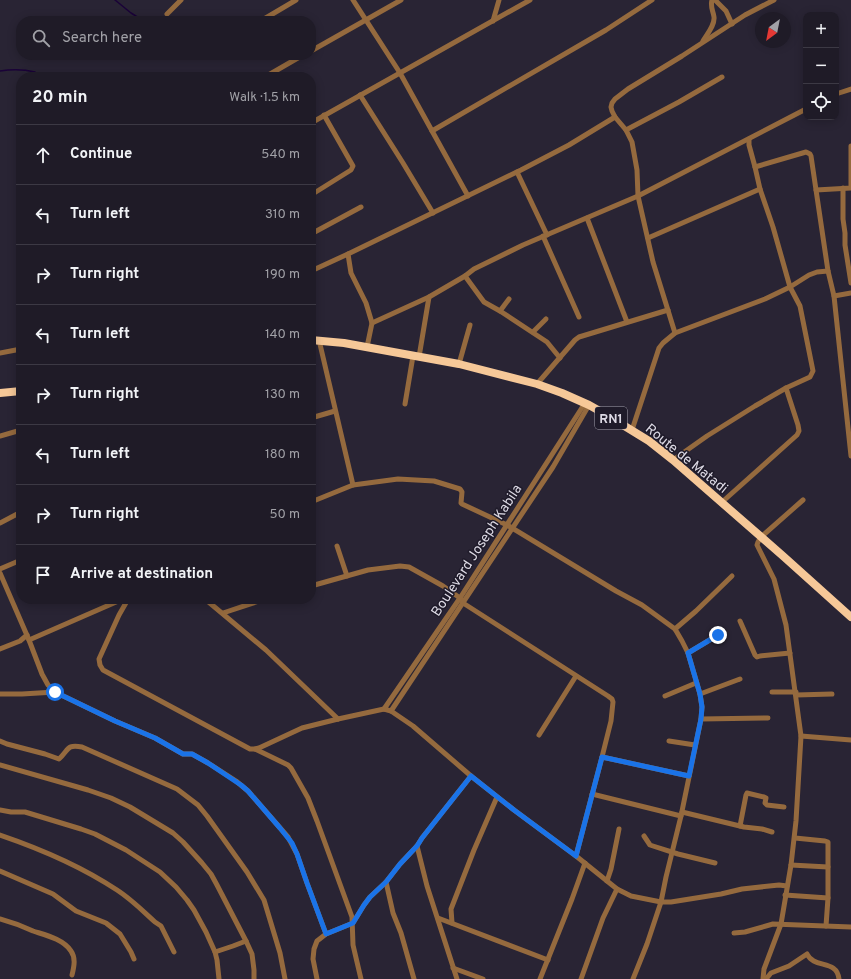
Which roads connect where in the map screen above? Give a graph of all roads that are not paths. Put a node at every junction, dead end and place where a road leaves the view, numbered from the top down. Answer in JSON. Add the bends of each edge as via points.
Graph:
{"nodes":[{"id":1,"x":181,"y":0,"type":"edge"},
{"id":2,"x":296,"y":0,"type":"edge"},
{"id":3,"x":353,"y":0,"type":"edge"},
{"id":4,"x":401,"y":0,"type":"edge"},
{"id":5,"x":499,"y":0,"type":"edge"},
{"id":6,"x":530,"y":0,"type":"edge"},
{"id":7,"x":652,"y":0,"type":"edge"},
{"id":8,"x":713,"y":0,"type":"edge"},
{"id":9,"x":774,"y":0,"type":"edge"},
{"id":10,"x":167,"y":14,"type":"dead end"},
{"id":11,"x":269,"y":16,"type":"edge"},
{"id":12,"x":366,"y":20,"type":"junction"},
{"id":13,"x":493,"y":21,"type":"junction"},
{"id":14,"x":732,"y":24,"type":"junction"},
{"id":15,"x":701,"y":43,"type":"junction"},
{"id":16,"x":316,"y":48,"type":"edge"},
{"id":17,"x":294,"y":60,"type":"edge"},
{"id":18,"x":274,"y":72,"type":"edge"},
{"id":19,"x":400,"y":73,"type":"junction"},
{"id":20,"x":722,"y":77,"type":"dead end"},
{"id":21,"x":851,"y":89,"type":"edge"},
{"id":22,"x":839,"y":93,"type":"edge"},
{"id":23,"x":360,"y":96,"type":"junction"},
{"id":24,"x":803,"y":111,"type":"edge"},
{"id":25,"x":324,"y":115,"type":"junction"},
{"id":26,"x":615,"y":117,"type":"junction"},
{"id":27,"x":316,"y":120,"type":"edge"},
{"id":28,"x":626,"y":130,"type":"junction"},
{"id":29,"x":432,"y":131,"type":"junction"},
{"id":30,"x":748,"y":139,"type":"junction"},
{"id":31,"x":851,"y":146,"type":"edge"},
{"id":32,"x":756,"y":166,"type":"junction"},
{"id":33,"x":517,"y":172,"type":"junction"},
{"id":34,"x":843,"y":188,"type":"junction"},
{"id":35,"x":760,"y":190,"type":"junction"},
{"id":36,"x":816,"y":190,"type":"junction"},
{"id":37,"x":316,"y":192,"type":"edge"},
{"id":38,"x":468,"y":196,"type":"junction"},
{"id":39,"x":638,"y":196,"type":"junction"},
{"id":40,"x":361,"y":208,"type":"dead end"},
{"id":41,"x":433,"y":213,"type":"junction"},
{"id":42,"x":587,"y":218,"type":"junction"},
{"id":43,"x":851,"y":228,"type":"edge"},
{"id":44,"x":845,"y":229,"type":"junction"},
{"id":45,"x":316,"y":231,"type":"edge"},
{"id":46,"x":545,"y":236,"type":"junction"},
{"id":47,"x":648,"y":238,"type":"junction"},
{"id":48,"x":348,"y":254,"type":"junction"},
{"id":49,"x":316,"y":269,"type":"edge"},
{"id":50,"x":828,"y":271,"type":"junction"},
{"id":51,"x":465,"y":276,"type":"junction"},
{"id":52,"x":851,"y":283,"type":"edge"},
{"id":53,"x":790,"y":287,"type":"junction"},
{"id":54,"x":851,"y":293,"type":"edge"},
{"id":55,"x":834,"y":296,"type":"junction"},
{"id":56,"x":428,"y":297,"type":"junction"},
{"id":57,"x":509,"y":299,"type":"dead end"},
{"id":58,"x":668,"y":310,"type":"junction"},
{"id":59,"x":500,"y":311,"type":"junction"},
{"id":60,"x":579,"y":317,"type":"dead end"},
{"id":61,"x":546,"y":319,"type":"dead end"},
{"id":62,"x":627,"y":322,"type":"junction"},
{"id":63,"x":372,"y":323,"type":"junction"},
{"id":64,"x":470,"y":325,"type":"dead end"},
{"id":65,"x":533,"y":332,"type":"junction"},
{"id":66,"x":675,"y":333,"type":"junction"},
{"id":67,"x":316,"y":340,"type":"edge"},
{"id":68,"x":316,"y":344,"type":"edge"},
{"id":69,"x":367,"y":347,"type":"junction"},
{"id":70,"x":16,"y":350,"type":"edge"},
{"id":71,"x":0,"y":353,"type":"edge"},
{"id":72,"x":416,"y":356,"type":"junction"},
{"id":73,"x":560,"y":358,"type":"junction"},
{"id":74,"x":459,"y":364,"type":"junction"},
{"id":75,"x":537,"y":384,"type":"junction"},
{"id":76,"x":786,"y":388,"type":"junction"},
{"id":77,"x":16,"y":391,"type":"edge"},
{"id":78,"x":0,"y":393,"type":"edge"},
{"id":79,"x":405,"y":404,"type":"dead end"},
{"id":80,"x":587,"y":404,"type":"junction"},
{"id":81,"x":335,"y":411,"type":"junction"},
{"id":82,"x":316,"y":417,"type":"edge"},
{"id":83,"x":632,"y":430,"type":"junction"},
{"id":84,"x":16,"y":431,"type":"edge"},
{"id":85,"x":0,"y":436,"type":"edge"},
{"id":86,"x":851,"y":456,"type":"edge"},
{"id":87,"x":673,"y":460,"type":"junction"},
{"id":88,"x":353,"y":485,"type":"junction"},
{"id":89,"x":316,"y":500,"type":"edge"},
{"id":90,"x":803,"y":500,"type":"dead end"},
{"id":91,"x":721,"y":503,"type":"junction"},
{"id":92,"x":16,"y":515,"type":"edge"},
{"id":93,"x":0,"y":523,"type":"edge"},
{"id":94,"x":510,"y":527,"type":"junction"},
{"id":95,"x":761,"y":537,"type":"junction"},
{"id":96,"x":337,"y":546,"type":"dead end"},
{"id":97,"x":16,"y":562,"type":"edge"},
{"id":98,"x":0,"y":569,"type":"edge"},
{"id":99,"x":0,"y":573,"type":"edge"},
{"id":100,"x":347,"y":576,"type":"junction"},
{"id":101,"x":732,"y":576,"type":"dead end"},
{"id":102,"x":316,"y":585,"type":"edge"},
{"id":103,"x":460,"y":598,"type":"junction"},
{"id":104,"x":463,"y":603,"type":"junction"},
{"id":105,"x":110,"y":604,"type":"edge"},
{"id":106,"x":125,"y":604,"type":"edge"},
{"id":107,"x":211,"y":604,"type":"edge"},
{"id":108,"x":250,"y":604,"type":"edge"},
{"id":109,"x":222,"y":613,"type":"junction"},
{"id":110,"x":851,"y":617,"type":"edge"},
{"id":111,"x":740,"y":621,"type":"dead end"},
{"id":112,"x":675,"y":629,"type":"junction"},
{"id":113,"x":718,"y":635,"type":"dead end"},
{"id":114,"x":28,"y":637,"type":"junction"},
{"id":115,"x":0,"y":649,"type":"edge"},
{"id":116,"x":688,"y":653,"type":"junction"},
{"id":117,"x":790,"y":653,"type":"junction"},
{"id":118,"x":576,"y":676,"type":"junction"},
{"id":119,"x":740,"y":680,"type":"dead end"},
{"id":120,"x":696,"y":683,"type":"junction"},
{"id":121,"x":55,"y":692,"type":"junction"},
{"id":122,"x":772,"y":692,"type":"dead end"},
{"id":123,"x":796,"y":693,"type":"junction"},
{"id":124,"x":0,"y":694,"type":"edge"},
{"id":125,"x":700,"y":694,"type":"junction"},
{"id":126,"x":832,"y":694,"type":"dead end"},
{"id":127,"x":666,"y":696,"type":"dead end"},
{"id":128,"x":384,"y":709,"type":"junction"},
{"id":129,"x":391,"y":711,"type":"junction"},
{"id":130,"x":768,"y":718,"type":"dead end"},
{"id":131,"x":338,"y":719,"type":"junction"},
{"id":132,"x":701,"y":719,"type":"junction"},
{"id":133,"x":539,"y":735,"type":"dead end"},
{"id":134,"x":801,"y":736,"type":"junction"},
{"id":135,"x":851,"y":740,"type":"edge"},
{"id":136,"x":0,"y":741,"type":"edge"},
{"id":137,"x":669,"y":741,"type":"dead end"},
{"id":138,"x":696,"y":745,"type":"junction"},
{"id":139,"x":255,"y":749,"type":"junction"},
{"id":140,"x":602,"y":757,"type":"junction"},
{"id":141,"x":0,"y":765,"type":"edge"},
{"id":142,"x":471,"y":776,"type":"junction"},
{"id":143,"x":689,"y":776,"type":"junction"},
{"id":144,"x":592,"y":794,"type":"junction"},
{"id":145,"x":497,"y":797,"type":"junction"},
{"id":146,"x":784,"y":808,"type":"dead end"},
{"id":147,"x":0,"y":810,"type":"edge"},
{"id":148,"x":682,"y":814,"type":"junction"},
{"id":149,"x":740,"y":826,"type":"junction"},
{"id":150,"x":619,"y":829,"type":"dead end"},
{"id":151,"x":772,"y":832,"type":"dead end"},
{"id":152,"x":0,"y":835,"type":"edge"},
{"id":153,"x":644,"y":836,"type":"dead end"},
{"id":154,"x":794,"y":838,"type":"junction"},
{"id":155,"x":417,"y":846,"type":"junction"},
{"id":156,"x":672,"y":852,"type":"junction"},
{"id":157,"x":576,"y":856,"type":"junction"},
{"id":158,"x":585,"y":863,"type":"junction"},
{"id":159,"x":714,"y":863,"type":"dead end"},
{"id":160,"x":791,"y":865,"type":"junction"},
{"id":161,"x":828,"y":867,"type":"junction"},
{"id":162,"x":0,"y":871,"type":"edge"},
{"id":163,"x":607,"y":881,"type":"junction"},
{"id":164,"x":386,"y":882,"type":"junction"},
{"id":165,"x":787,"y":886,"type":"junction"},
{"id":166,"x":617,"y":889,"type":"junction"},
{"id":167,"x":785,"y":896,"type":"junction"},
{"id":168,"x":828,"y":898,"type":"junction"},
{"id":169,"x":661,"y":902,"type":"junction"},
{"id":170,"x":0,"y":918,"type":"edge"},
{"id":171,"x":438,"y":918,"type":"junction"},
{"id":172,"x":353,"y":923,"type":"junction"},
{"id":173,"x":452,"y":923,"type":"junction"},
{"id":174,"x":781,"y":924,"type":"junction"},
{"id":175,"x":826,"y":926,"type":"junction"},
{"id":176,"x":851,"y":927,"type":"edge"},
{"id":177,"x":734,"y":933,"type":"dead end"},
{"id":178,"x":326,"y":934,"type":"junction"},
{"id":179,"x":246,"y":941,"type":"junction"},
{"id":180,"x":174,"y":952,"type":"dead end"},
{"id":181,"x":215,"y":952,"type":"junction"},
{"id":182,"x":134,"y":959,"type":"dead end"},
{"id":183,"x":548,"y":960,"type":"junction"},
{"id":184,"x":453,"y":968,"type":"junction"},
{"id":185,"x":72,"y":975,"type":"dead end"},
{"id":186,"x":219,"y":979,"type":"edge"},
{"id":187,"x":254,"y":979,"type":"edge"},
{"id":188,"x":285,"y":979,"type":"edge"},
{"id":189,"x":317,"y":979,"type":"edge"},
{"id":190,"x":361,"y":979,"type":"edge"},
{"id":191,"x":414,"y":979,"type":"edge"},
{"id":192,"x":457,"y":979,"type":"edge"},
{"id":193,"x":483,"y":979,"type":"edge"},
{"id":194,"x":540,"y":979,"type":"edge"},
{"id":195,"x":581,"y":979,"type":"edge"},
{"id":196,"x":634,"y":979,"type":"edge"},
{"id":197,"x":765,"y":979,"type":"edge"},
{"id":198,"x":839,"y":979,"type":"edge"}],
"edges":[{"from":1,"to":10,"type":"street"},
{"from":2,"to":11,"type":"street"},
{"from":3,"to":12,"type":"street"},
{"from":4,"to":12,"type":"street"},
{"from":5,"to":13,"type":"street"},
{"from":6,"to":13,"type":"street"},
{"from":7,"to":29,"type":"street","via":[[625,19]]},
{"from":8,"to":14,"type":"street","via":[[726,11]]},
{"from":8,"to":15,"type":"street","via":[[713,24]]},
{"from":9,"to":14,"type":"street"},
{"from":12,"to":16,"type":"street"},
{"from":12,"to":19,"type":"street"},
{"from":13,"to":19,"type":"street"},
{"from":14,"to":15,"type":"street"},
{"from":15,"to":26,"type":"street","via":[[615,99],[611,107]]},
{"from":17,"to":18,"type":"street"},
{"from":19,"to":23,"type":"street"},
{"from":19,"to":29,"type":"street"},
{"from":20,"to":28,"type":"street"},
{"from":21,"to":22,"type":"street"},
{"from":23,"to":25,"type":"street"},
{"from":23,"to":41,"type":"street"},
{"from":24,"to":30,"type":"street"},
{"from":25,"to":27,"type":"street"},
{"from":25,"to":37,"type":"street","via":[[353,168]]},
{"from":26,"to":28,"type":"street"},
{"from":26,"to":33,"type":"street","via":[[570,145]]},
{"from":28,"to":39,"type":"street","via":[[632,142]]},
{"from":29,"to":38,"type":"street"},
{"from":30,"to":32,"type":"street"},
{"from":30,"to":39,"type":"street"},
{"from":31,"to":34,"type":"street","via":[[851,188]]},
{"from":32,"to":35,"type":"street"},
{"from":32,"to":36,"type":"street","via":[[806,152],[811,156]]},
{"from":33,"to":38,"type":"street"},
{"from":33,"to":46,"type":"street"},
{"from":34,"to":36,"type":"street"},
{"from":34,"to":44,"type":"street"},
{"from":35,"to":47,"type":"street"},
{"from":35,"to":53,"type":"street"},
{"from":36,"to":50,"type":"street"},
{"from":38,"to":41,"type":"street"},
{"from":39,"to":42,"type":"street"},
{"from":39,"to":47,"type":"street"},
{"from":40,"to":45,"type":"street"},
{"from":41,"to":48,"type":"street"},
{"from":42,"to":46,"type":"street"},
{"from":42,"to":62,"type":"street"},
{"from":43,"to":44,"type":"street"},
{"from":44,"to":52,"type":"street"},
{"from":46,"to":51,"type":"street","via":[[474,269]]},
{"from":46,"to":60,"type":"street"},
{"from":47,"to":58,"type":"street"},
{"from":48,"to":49,"type":"street"},
{"from":48,"to":63,"type":"street","via":[[351,273],[366,303]]},
{"from":50,"to":53,"type":"street","via":[[809,275]]},
{"from":50,"to":55,"type":"street"},
{"from":51,"to":56,"type":"street"},
{"from":51,"to":59,"type":"street","via":[[484,302]]},
{"from":53,"to":66,"type":"street","via":[[766,299]]},
{"from":53,"to":76,"type":"street","via":[[800,306],[813,371],[810,376]]},
{"from":54,"to":55,"type":"street"},
{"from":55,"to":86,"type":"street"},
{"from":56,"to":63,"type":"street"},
{"from":56,"to":72,"type":"street"},
{"from":57,"to":59,"type":"street"},
{"from":58,"to":62,"type":"street"},
{"from":58,"to":66,"type":"street"},
{"from":59,"to":65,"type":"street"},
{"from":61,"to":65,"type":"street"},
{"from":62,"to":73,"type":"street","via":[[581,336]]},
{"from":63,"to":69,"type":"street"},
{"from":64,"to":74,"type":"street"},
{"from":65,"to":73,"type":"street","via":[[547,342]]},
{"from":66,"to":83,"type":"street","via":[[659,348]]},
{"from":67,"to":69,"type":"highway","name":"Route de Matadi","number":"RN1"},
{"from":68,"to":81,"type":"street"},
{"from":69,"to":72,"type":"highway","name":"Route de Matadi","number":"RN1"},
{"from":70,"to":71,"type":"street"},
{"from":72,"to":74,"type":"highway","name":"Route de Matadi","number":"RN1"},
{"from":72,"to":79,"type":"street"},
{"from":73,"to":75,"type":"street"},
{"from":74,"to":75,"type":"highway","name":"Route de Matadi","number":"RN1"},
{"from":75,"to":80,"type":"highway","name":"Route de Matadi","number":"RN1"},
{"from":76,"to":87,"type":"street"},
{"from":76,"to":91,"type":"street","via":[[798,425],[797,435]]},
{"from":77,"to":78,"type":"highway"},
{"from":80,"to":83,"type":"highway","name":"Route de Matadi","number":"RN1"},
{"from":80,"to":94,"type":"street","name":"Boulevard Joseph Kabila"},
{"from":81,"to":82,"type":"street"},
{"from":81,"to":88,"type":"street"},
{"from":83,"to":87,"type":"highway","name":"Route de Matadi","number":"RN1"},
{"from":84,"to":85,"type":"street"},
{"from":87,"to":91,"type":"highway","name":"Route de Matadi","number":"RN1"},
{"from":88,"to":89,"type":"street"},
{"from":88,"to":94,"type":"street","via":[[398,479],[434,481],[460,489],[462,504]]},
{"from":90,"to":95,"type":"street"},
{"from":91,"to":95,"type":"highway","name":"Route de Matadi","number":"RN1"},
{"from":92,"to":93,"type":"street"},
{"from":94,"to":103,"type":"street","name":"Boulevard Joseph Kabila"},
{"from":94,"to":104,"type":"street","name":"Boulevard Joseph Kabila"},
{"from":94,"to":112,"type":"street","via":[[642,605]]},
{"from":95,"to":110,"type":"highway","name":"Route de Matadi","number":"RN1"},
{"from":95,"to":117,"type":"street","via":[[757,545],[775,584],[786,625]]},
{"from":96,"to":100,"type":"street"},
{"from":97,"to":98,"type":"street"},
{"from":99,"to":114,"type":"street"},
{"from":100,"to":102,"type":"street"},
{"from":100,"to":103,"type":"street","via":[[368,570],[409,567]]},
{"from":101,"to":112,"type":"street"},
{"from":103,"to":104,"type":"street"},
{"from":103,"to":128,"type":"street","name":"Boulevard Joseph Kabila"},
{"from":104,"to":118,"type":"street"},
{"from":104,"to":129,"type":"street","name":"Boulevard Joseph Kabila"},
{"from":105,"to":114,"type":"street"},
{"from":106,"to":139,"type":"street","via":[[99,659],[103,670],[250,749]]},
{"from":107,"to":109,"type":"street"},
{"from":108,"to":109,"type":"street"},
{"from":109,"to":131,"type":"street","via":[[266,650]]},
{"from":111,"to":117,"type":"street","via":[[755,655]]},
{"from":112,"to":116,"type":"street"},
{"from":113,"to":116,"type":"street"},
{"from":114,"to":115,"type":"street"},
{"from":114,"to":121,"type":"street","via":[[42,674]]},
{"from":116,"to":120,"type":"street"},
{"from":117,"to":123,"type":"street"},
{"from":118,"to":133,"type":"street"},
{"from":118,"to":140,"type":"street","via":[[614,702]]},
{"from":119,"to":125,"type":"street"},
{"from":120,"to":125,"type":"street"},
{"from":120,"to":127,"type":"street"},
{"from":121,"to":124,"type":"street"},
{"from":121,"to":178,"type":"street","via":[[155,738],[183,754],[192,754],[248,791],[292,843]]},
{"from":122,"to":123,"type":"street"},
{"from":123,"to":126,"type":"street"},
{"from":123,"to":134,"type":"street"},
{"from":125,"to":132,"type":"street"},
{"from":128,"to":129,"type":"street"},
{"from":128,"to":131,"type":"street"},
{"from":129,"to":142,"type":"street","via":[[413,726]]},
{"from":130,"to":132,"type":"street"},
{"from":131,"to":139,"type":"street","via":[[302,728]]},
{"from":132,"to":138,"type":"street"},
{"from":134,"to":135,"type":"street"},
{"from":134,"to":154,"type":"street"},
{"from":136,"to":188,"type":"street","via":[[59,759],[73,745],[82,746],[177,789],[198,805],[247,872],[264,900]]},
{"from":137,"to":138,"type":"street"},
{"from":138,"to":143,"type":"street"},
{"from":139,"to":172,"type":"street","via":[[288,765],[296,776],[317,821]]},
{"from":140,"to":143,"type":"street"},
{"from":140,"to":144,"type":"street"},
{"from":141,"to":179,"type":"street","via":[[111,798],[173,833],[211,874]]},
{"from":142,"to":145,"type":"street"},
{"from":142,"to":155,"type":"street"},
{"from":143,"to":148,"type":"street"},
{"from":144,"to":148,"type":"street"},
{"from":144,"to":157,"type":"street"},
{"from":145,"to":157,"type":"street"},
{"from":145,"to":173,"type":"street","via":[[451,909]]},
{"from":146,"to":149,"type":"street","via":[[767,805],[766,798],[747,793]]},
{"from":147,"to":181,"type":"street","via":[[32,813],[95,834],[160,872],[194,910]]},
{"from":148,"to":149,"type":"street"},
{"from":148,"to":156,"type":"street"},
{"from":149,"to":151,"type":"street"},
{"from":150,"to":163,"type":"street"},
{"from":152,"to":180,"type":"street","via":[[46,851],[118,890],[160,925]]},
{"from":153,"to":156,"type":"street","via":[[650,845]]},
{"from":154,"to":160,"type":"street"},
{"from":154,"to":161,"type":"street","via":[[828,842]]},
{"from":155,"to":164,"type":"street"},
{"from":155,"to":171,"type":"street"},
{"from":156,"to":159,"type":"street"},
{"from":156,"to":169,"type":"street"},
{"from":157,"to":158,"type":"street"},
{"from":158,"to":163,"type":"street"},
{"from":158,"to":183,"type":"street"},
{"from":160,"to":161,"type":"street"},
{"from":160,"to":165,"type":"street"},
{"from":161,"to":168,"type":"street"},
{"from":162,"to":182,"type":"street","via":[[53,894],[76,911],[106,923],[120,934]]},
{"from":163,"to":166,"type":"street"},
{"from":164,"to":172,"type":"street","via":[[374,892]]},
{"from":164,"to":191,"type":"street"},
{"from":165,"to":167,"type":"street"},
{"from":165,"to":169,"type":"street","via":[[742,889]]},
{"from":166,"to":169,"type":"street","via":[[631,896]]},
{"from":166,"to":195,"type":"street","via":[[603,918]]},
{"from":167,"to":168,"type":"street"},
{"from":167,"to":174,"type":"street"},
{"from":168,"to":175,"type":"street"},
{"from":169,"to":196,"type":"street"},
{"from":170,"to":185,"type":"street","via":[[62,943],[74,956]]},
{"from":171,"to":173,"type":"street"},
{"from":171,"to":184,"type":"street"},
{"from":172,"to":178,"type":"street"},
{"from":172,"to":190,"type":"street","via":[[353,945]]},
{"from":173,"to":183,"type":"street"},
{"from":174,"to":175,"type":"street"},
{"from":174,"to":177,"type":"street"},
{"from":174,"to":197,"type":"street","via":[[764,969]]},
{"from":175,"to":176,"type":"street"},
{"from":178,"to":189,"type":"street","via":[[317,941],[314,949]]},
{"from":179,"to":181,"type":"street"},
{"from":179,"to":187,"type":"street","via":[[252,954]]},
{"from":181,"to":186,"type":"street"},
{"from":183,"to":194,"type":"street"},
{"from":184,"to":192,"type":"street"},
{"from":184,"to":193,"type":"street"},
{"from":197,"to":198,"type":"street","via":[[805,954],[812,961],[830,966],[837,972]]}]}
